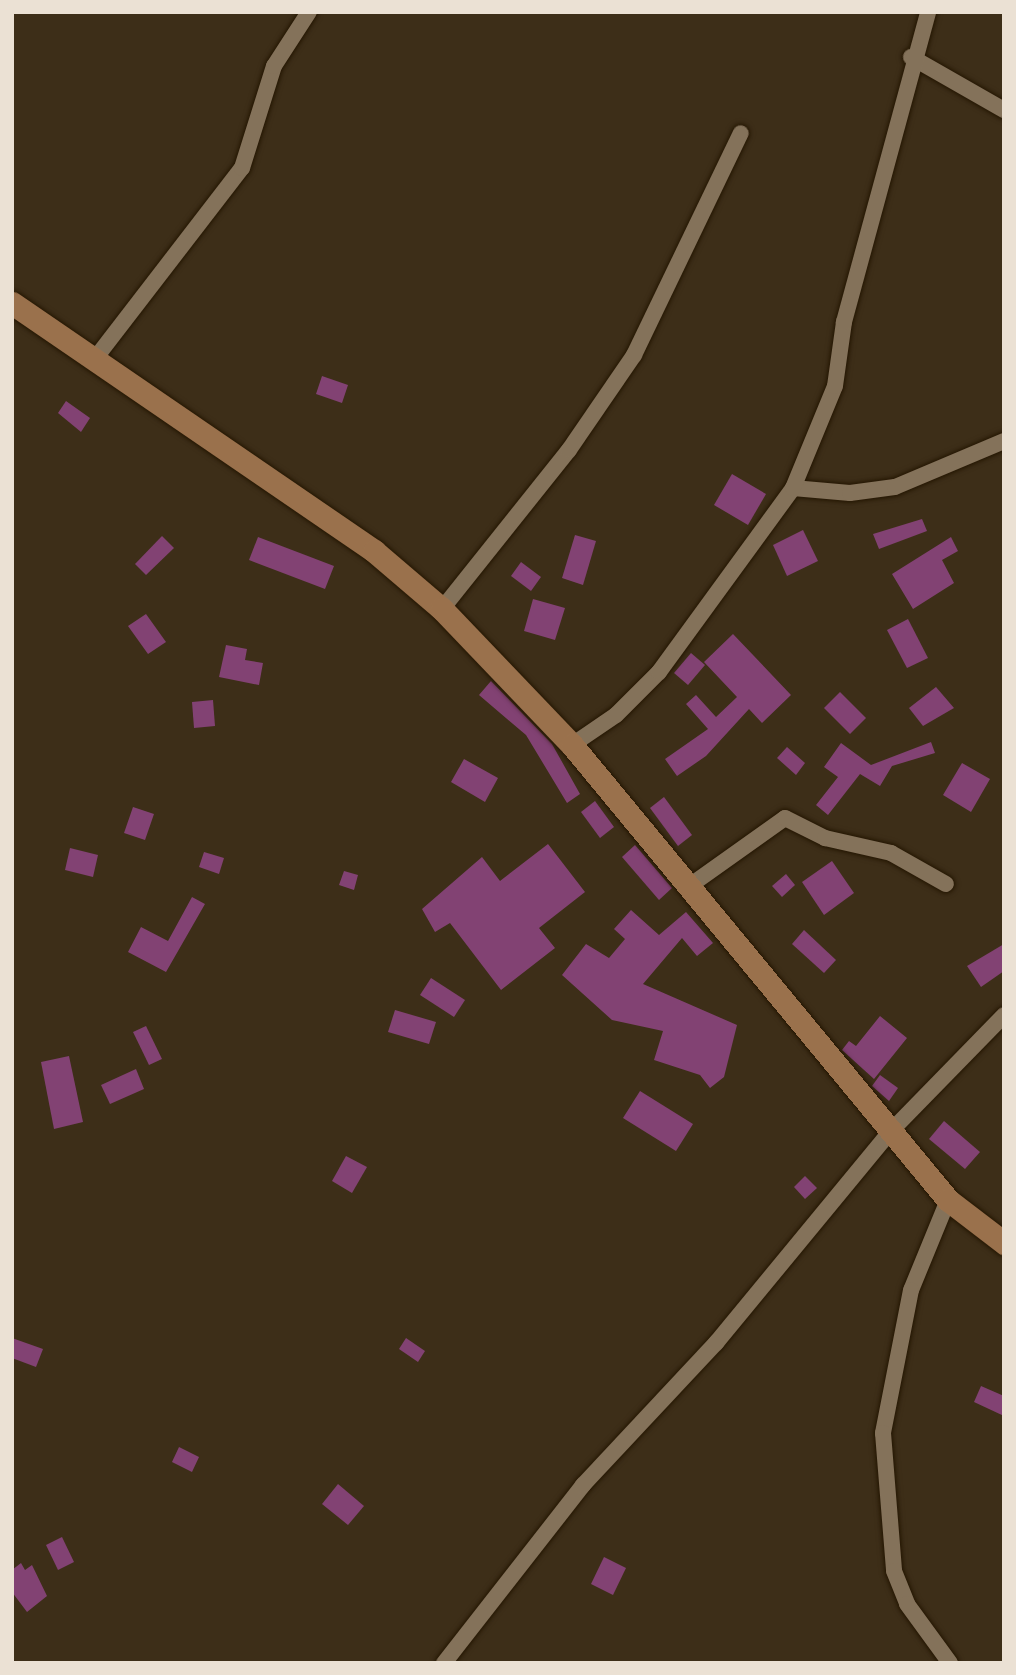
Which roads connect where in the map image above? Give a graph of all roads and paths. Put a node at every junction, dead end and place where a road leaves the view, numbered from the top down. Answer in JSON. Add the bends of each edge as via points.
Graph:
{"nodes":[{"id":1,"x":309,"y":12,"type":"edge"},
{"id":2,"x":928,"y":12,"type":"edge"},
{"id":3,"x":911,"y":57,"type":"junction"},
{"id":4,"x":1004,"y":110,"type":"edge"},
{"id":5,"x":741,"y":133,"type":"dead end"},
{"id":6,"x":12,"y":303,"type":"edge"},
{"id":7,"x":94,"y":360,"type":"junction"},
{"id":8,"x":1004,"y":441,"type":"edge"},
{"id":9,"x":793,"y":488,"type":"junction"},
{"id":10,"x":442,"y":609,"type":"junction"},
{"id":11,"x":572,"y":745,"type":"junction"},
{"id":12,"x":946,"y":884,"type":"dead end"},
{"id":13,"x":688,"y":887,"type":"junction"},
{"id":14,"x":1004,"y":1014,"type":"edge"},
{"id":15,"x":890,"y":1132,"type":"junction"},
{"id":16,"x":948,"y":1200,"type":"junction"},
{"id":17,"x":1004,"y":1243,"type":"edge"},
{"id":18,"x":444,"y":1663,"type":"edge"},
{"id":19,"x":950,"y":1663,"type":"edge"}],
"edges":[{"from":1,"to":7,"type":"street","via":[[274,66],[242,169]]},
{"from":2,"to":3,"type":"street"},
{"from":3,"to":4,"type":"street"},
{"from":3,"to":9,"type":"street","via":[[898,130],[844,322],[835,386]]},
{"from":5,"to":10,"type":"street","via":[[634,355],[569,450]]},
{"from":6,"to":7,"type":"main road"},
{"from":7,"to":10,"type":"main road","via":[[363,543]]},
{"from":8,"to":9,"type":"street","via":[[895,487],[850,494]]},
{"from":9,"to":11,"type":"street","via":[[659,672],[616,715]]},
{"from":10,"to":11,"type":"main road"},
{"from":11,"to":13,"type":"main road"},
{"from":12,"to":13,"type":"street","via":[[891,853],[825,838],[785,818]]},
{"from":13,"to":15,"type":"main road"},
{"from":14,"to":15,"type":"street"},
{"from":15,"to":16,"type":"main road"},
{"from":15,"to":18,"type":"street","via":[[716,1343],[583,1485]]},
{"from":16,"to":17,"type":"main road"},
{"from":16,"to":19,"type":"street","via":[[911,1290],[883,1433],[894,1571],[907,1604]]}]}
